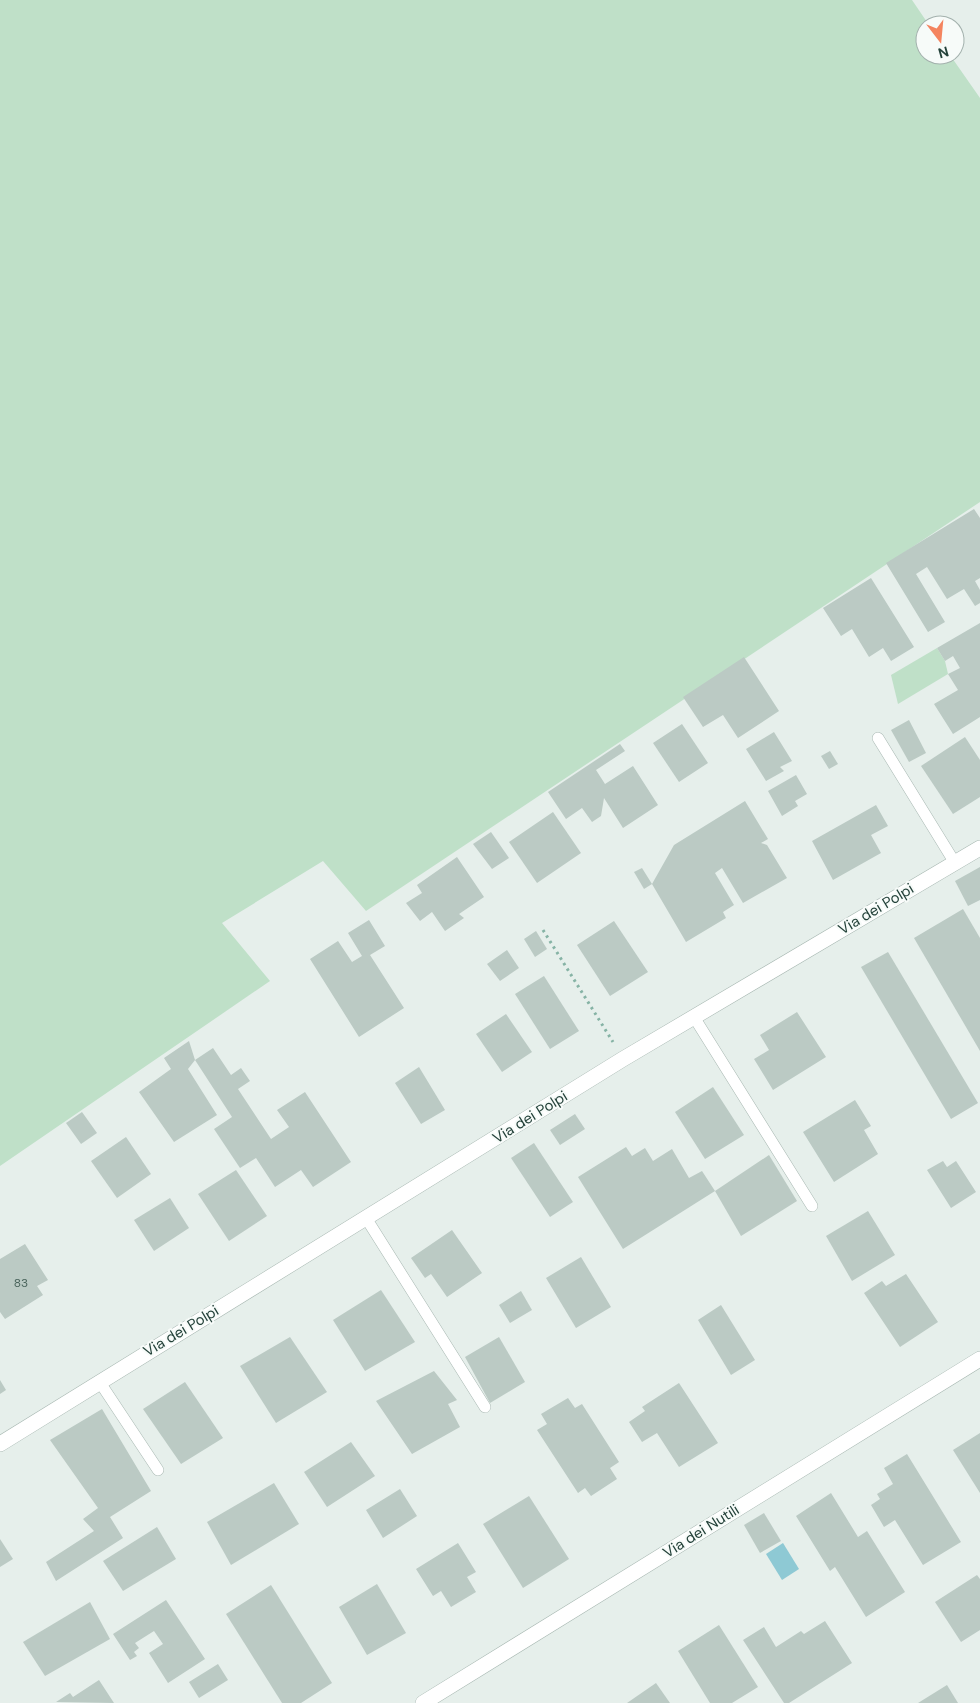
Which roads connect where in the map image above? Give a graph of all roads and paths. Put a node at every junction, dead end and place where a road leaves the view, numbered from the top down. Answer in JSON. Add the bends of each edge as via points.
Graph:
{"nodes":[{"id":1,"x":878,"y":738,"type":"dead end"},
{"id":2,"x":980,"y":848,"type":"edge"},
{"id":3,"x":955,"y":863,"type":"junction"},
{"id":4,"x":543,"y":930,"type":"dead end"},
{"id":5,"x":694,"y":1017,"type":"junction"},
{"id":6,"x":623,"y":1059,"type":"junction"},
{"id":7,"x":812,"y":1206,"type":"dead end"},
{"id":8,"x":366,"y":1218,"type":"junction"},
{"id":9,"x":980,"y":1359,"type":"edge"},
{"id":10,"x":99,"y":1381,"type":"junction"},
{"id":11,"x":486,"y":1407,"type":"dead end"},
{"id":12,"x":0,"y":1444,"type":"edge"},
{"id":13,"x":158,"y":1470,"type":"dead end"},
{"id":14,"x":423,"y":1703,"type":"edge"}],
"edges":[{"from":1,"to":3,"type":"lane"},
{"from":2,"to":3,"type":"street","name":"Via dei Polpi"},
{"from":3,"to":5,"type":"street","name":"Via dei Polpi"},
{"from":4,"to":6,"type":"path"},
{"from":5,"to":6,"type":"street","name":"Via dei Polpi"},
{"from":5,"to":7,"type":"lane"},
{"from":6,"to":8,"type":"street","name":"Via dei Polpi"},
{"from":8,"to":10,"type":"street","name":"Via dei Polpi"},
{"from":8,"to":11,"type":"lane"},
{"from":9,"to":14,"type":"street","name":"Via dei Nutili"},
{"from":10,"to":12,"type":"street","name":"Via dei Polpi"},
{"from":10,"to":13,"type":"lane"}]}
